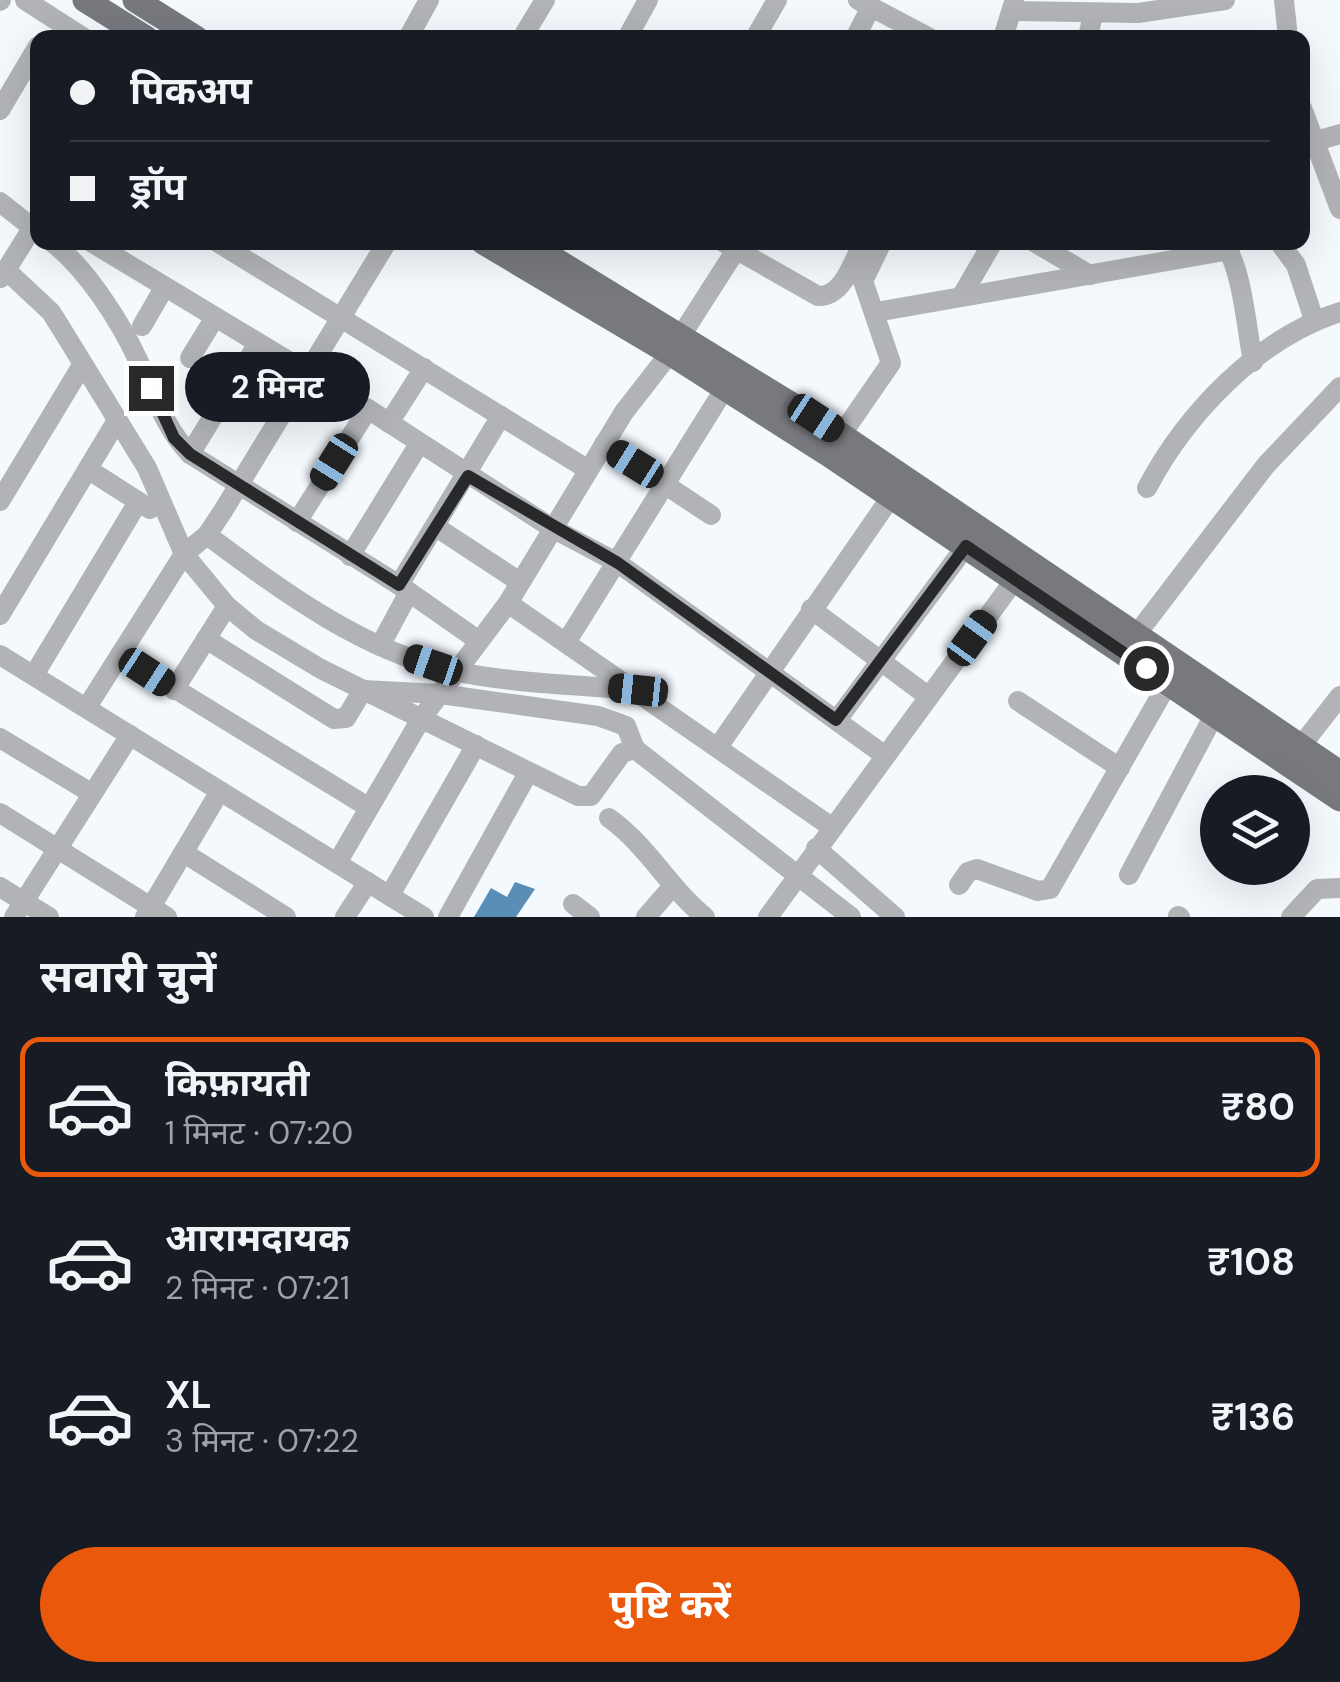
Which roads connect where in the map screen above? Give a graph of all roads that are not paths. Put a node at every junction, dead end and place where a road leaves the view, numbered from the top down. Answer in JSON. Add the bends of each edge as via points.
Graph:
{"nodes":[{"id":1,"x":24,"y":0,"type":"edge"},
{"id":2,"x":85,"y":0,"type":"edge"},
{"id":3,"x":135,"y":0,"type":"edge"},
{"id":4,"x":429,"y":0,"type":"edge"},
{"id":5,"x":545,"y":0,"type":"edge"},
{"id":6,"x":648,"y":0,"type":"edge"},
{"id":7,"x":777,"y":0,"type":"edge"},
{"id":8,"x":1225,"y":0,"type":"edge"},
{"id":9,"x":1284,"y":0,"type":"edge"},
{"id":10,"x":864,"y":4,"type":"edge"},
{"id":11,"x":1014,"y":6,"type":"edge"},
{"id":12,"x":1084,"y":9,"type":"edge"},
{"id":13,"x":54,"y":18,"type":"junction"},
{"id":14,"x":47,"y":30,"type":"edge"},
{"id":15,"x":72,"y":30,"type":"edge"},
{"id":16,"x":152,"y":30,"type":"edge"},
{"id":17,"x":412,"y":30,"type":"edge"},
{"id":18,"x":527,"y":30,"type":"edge"},
{"id":19,"x":631,"y":30,"type":"edge"},
{"id":20,"x":760,"y":30,"type":"edge"},
{"id":21,"x":857,"y":30,"type":"edge"},
{"id":22,"x":914,"y":30,"type":"edge"},
{"id":23,"x":1006,"y":30,"type":"edge"},
{"id":24,"x":1287,"y":30,"type":"edge"},
{"id":25,"x":30,"y":59,"type":"edge"},
{"id":26,"x":0,"y":110,"type":"edge"},
{"id":27,"x":1340,"y":134,"type":"edge"},
{"id":28,"x":1310,"y":143,"type":"edge"},
{"id":29,"x":0,"y":202,"type":"edge"},
{"id":30,"x":1340,"y":209,"type":"edge"},
{"id":31,"x":30,"y":222,"type":"edge"},
{"id":32,"x":30,"y":233,"type":"edge"},
{"id":33,"x":60,"y":250,"type":"edge"},
{"id":34,"x":104,"y":250,"type":"edge"},
{"id":35,"x":231,"y":250,"type":"edge"},
{"id":36,"x":382,"y":250,"type":"edge"},
{"id":37,"x":498,"y":250,"type":"edge"},
{"id":38,"x":538,"y":250,"type":"edge"},
{"id":39,"x":731,"y":250,"type":"edge"},
{"id":40,"x":742,"y":250,"type":"edge"},
{"id":41,"x":859,"y":250,"type":"edge"},
{"id":42,"x":878,"y":250,"type":"edge"},
{"id":43,"x":987,"y":250,"type":"edge"},
{"id":44,"x":1047,"y":250,"type":"edge"},
{"id":45,"x":1208,"y":250,"type":"edge"},
{"id":46,"x":1227,"y":250,"type":"edge"},
{"id":47,"x":1285,"y":250,"type":"edge"},
{"id":48,"x":5,"y":263,"type":"edge"},
{"id":49,"x":1090,"y":276,"type":"junction"},
{"id":50,"x":164,"y":288,"type":"junction"},
{"id":51,"x":961,"y":297,"type":"junction"},
{"id":52,"x":876,"y":312,"type":"junction"},
{"id":53,"x":1340,"y":312,"type":"edge"},
{"id":54,"x":342,"y":318,"type":"junction"},
{"id":55,"x":214,"y":319,"type":"junction"},
{"id":56,"x":1314,"y":320,"type":"junction"},
{"id":57,"x":142,"y":326,"type":"dead end"},
{"id":58,"x":676,"y":344,"type":"junction"},
{"id":59,"x":257,"y":345,"type":"junction"},
{"id":60,"x":190,"y":358,"type":"dead end"},
{"id":61,"x":1253,"y":362,"type":"junction"},
{"id":62,"x":82,"y":367,"type":"junction"},
{"id":63,"x":424,"y":368,"type":"junction"},
{"id":64,"x":306,"y":375,"type":"junction"},
{"id":65,"x":1340,"y":386,"type":"edge"},
{"id":66,"x":726,"y":388,"type":"junction"},
{"id":67,"x":368,"y":409,"type":"junction"},
{"id":68,"x":500,"y":416,"type":"junction"},
{"id":69,"x":116,"y":422,"type":"junction"},
{"id":70,"x":388,"y":423,"type":"junction"},
{"id":71,"x":420,"y":444,"type":"junction"},
{"id":72,"x":604,"y":444,"type":"junction"},
{"id":73,"x":835,"y":445,"type":"junction"},
{"id":74,"x":190,"y":454,"type":"junction"},
{"id":75,"x":588,"y":469,"type":"junction"},
{"id":76,"x":89,"y":470,"type":"junction"},
{"id":77,"x":468,"y":476,"type":"junction"},
{"id":78,"x":666,"y":483,"type":"junction"},
{"id":79,"x":240,"y":484,"type":"junction"},
{"id":80,"x":1147,"y":488,"type":"dead end"},
{"id":81,"x":891,"y":497,"type":"junction"},
{"id":82,"x":0,"y":501,"type":"edge"},
{"id":83,"x":138,"y":502,"type":"junction"},
{"id":84,"x":711,"y":515,"type":"dead end"},
{"id":85,"x":170,"y":521,"type":"junction"},
{"id":86,"x":297,"y":522,"type":"junction"},
{"id":87,"x":436,"y":527,"type":"junction"},
{"id":88,"x":552,"y":528,"type":"junction"},
{"id":89,"x":196,"y":544,"type":"junction"},
{"id":90,"x":966,"y":546,"type":"junction"},
{"id":91,"x":350,"y":556,"type":"junction"},
{"id":92,"x":618,"y":563,"type":"junction"},
{"id":93,"x":1022,"y":570,"type":"junction"},
{"id":94,"x":520,"y":582,"type":"junction"},
{"id":95,"x":404,"y":588,"type":"junction"},
{"id":96,"x":508,"y":602,"type":"junction"},
{"id":97,"x":228,"y":606,"type":"junction"},
{"id":98,"x":811,"y":609,"type":"junction"},
{"id":99,"x":0,"y":615,"type":"edge"},
{"id":100,"x":1136,"y":634,"type":"junction"},
{"id":101,"x":206,"y":640,"type":"junction"},
{"id":102,"x":479,"y":641,"type":"junction"},
{"id":103,"x":567,"y":641,"type":"junction"},
{"id":104,"x":380,"y":646,"type":"junction"},
{"id":105,"x":0,"y":655,"type":"edge"},
{"id":106,"x":120,"y":655,"type":"junction"},
{"id":107,"x":882,"y":663,"type":"junction"},
{"id":108,"x":768,"y":673,"type":"junction"},
{"id":109,"x":34,"y":674,"type":"junction"},
{"id":110,"x":448,"y":682,"type":"junction"},
{"id":111,"x":1168,"y":683,"type":"junction"},
{"id":112,"x":174,"y":690,"type":"junction"},
{"id":113,"x":364,"y":690,"type":"junction"},
{"id":114,"x":638,"y":690,"type":"junction"},
{"id":115,"x":929,"y":696,"type":"junction"},
{"id":116,"x":1340,"y":696,"type":"edge"},
{"id":117,"x":1018,"y":701,"type":"dead end"},
{"id":118,"x":1220,"y":705,"type":"junction"},
{"id":119,"x":87,"y":707,"type":"junction"},
{"id":120,"x":421,"y":719,"type":"junction"},
{"id":121,"x":836,"y":720,"type":"junction"},
{"id":122,"x":130,"y":735,"type":"junction"},
{"id":123,"x":0,"y":738,"type":"edge"},
{"id":124,"x":476,"y":745,"type":"junction"},
{"id":125,"x":1301,"y":746,"type":"junction"},
{"id":126,"x":718,"y":747,"type":"junction"},
{"id":127,"x":635,"y":749,"type":"junction"},
{"id":128,"x":884,"y":756,"type":"junction"},
{"id":129,"x":1120,"y":768,"type":"junction"},
{"id":130,"x":528,"y":773,"type":"junction"},
{"id":131,"x":1340,"y":774,"type":"edge"},
{"id":132,"x":220,"y":791,"type":"junction"},
{"id":133,"x":91,"y":794,"type":"junction"},
{"id":134,"x":1340,"y":799,"type":"edge"},
{"id":135,"x":368,"y":807,"type":"junction"},
{"id":136,"x":0,"y":813,"type":"edge"},
{"id":137,"x":609,"y":818,"type":"dead end"},
{"id":138,"x":830,"y":826,"type":"junction"},
{"id":139,"x":56,"y":847,"type":"junction"},
{"id":140,"x":184,"y":853,"type":"junction"},
{"id":141,"x":807,"y":861,"type":"junction"},
{"id":142,"x":337,"y":863,"type":"junction"},
{"id":143,"x":1129,"y":874,"type":"dead end"},
{"id":144,"x":368,"y":882,"type":"junction"},
{"id":145,"x":959,"y":884,"type":"dead end"},
{"id":146,"x":0,"y":887,"type":"edge"},
{"id":147,"x":672,"y":888,"type":"junction"},
{"id":148,"x":1340,"y":888,"type":"edge"},
{"id":149,"x":390,"y":894,"type":"junction"},
{"id":150,"x":19,"y":909,"type":"edge"},
{"id":151,"x":154,"y":914,"type":"edge"},
{"id":152,"x":49,"y":917,"type":"edge"},
{"id":153,"x":286,"y":917,"type":"edge"},
{"id":154,"x":345,"y":917,"type":"edge"},
{"id":155,"x":424,"y":917,"type":"edge"},
{"id":156,"x":448,"y":917,"type":"edge"},
{"id":157,"x":646,"y":917,"type":"edge"},
{"id":158,"x":704,"y":917,"type":"edge"},
{"id":159,"x":768,"y":917,"type":"edge"},
{"id":160,"x":851,"y":917,"type":"edge"},
{"id":161,"x":895,"y":917,"type":"edge"},
{"id":162,"x":1291,"y":917,"type":"edge"}],
"edges":[{"from":1,"to":13,"type":"street"},
{"from":2,"to":16,"type":"main road"},
{"from":3,"to":16,"type":"main road"},
{"from":4,"to":17,"type":"street"},
{"from":5,"to":18,"type":"street"},
{"from":6,"to":19,"type":"street"},
{"from":7,"to":20,"type":"street"},
{"from":8,"to":12,"type":"street","via":[[1174,10]]},
{"from":9,"to":24,"type":"street"},
{"from":10,"to":21,"type":"street"},
{"from":10,"to":22,"type":"street"},
{"from":11,"to":12,"type":"street"},
{"from":11,"to":23,"type":"street"},
{"from":13,"to":14,"type":"street"},
{"from":13,"to":15,"type":"street"},
{"from":25,"to":26,"type":"street"},
{"from":27,"to":28,"type":"street"},
{"from":28,"to":30,"type":"street"},
{"from":29,"to":31,"type":"street"},
{"from":32,"to":48,"type":"street"},
{"from":33,"to":74,"type":"street","via":[[125,337],[174,438]]},
{"from":34,"to":50,"type":"street"},
{"from":35,"to":54,"type":"street"},
{"from":36,"to":54,"type":"street"},
{"from":37,"to":58,"type":"main road"},
{"from":38,"to":58,"type":"main road"},
{"from":39,"to":58,"type":"street"},
{"from":40,"to":41,"type":"street","via":[[828,296]]},
{"from":42,"to":52,"type":"street","via":[[864,281]]},
{"from":43,"to":51,"type":"street"},
{"from":44,"to":49,"type":"street"},
{"from":45,"to":49,"type":"street"},
{"from":46,"to":61,"type":"street"},
{"from":47,"to":56,"type":"street"},
{"from":48,"to":62,"type":"street","via":[[50,312]]},
{"from":49,"to":51,"type":"street"},
{"from":50,"to":55,"type":"street"},
{"from":50,"to":57,"type":"street"},
{"from":51,"to":52,"type":"street"},
{"from":52,"to":73,"type":"street","via":[[890,362]]},
{"from":53,"to":56,"type":"street"},
{"from":54,"to":63,"type":"street"},
{"from":54,"to":64,"type":"street"},
{"from":55,"to":59,"type":"street"},
{"from":55,"to":60,"type":"street"},
{"from":56,"to":61,"type":"street"},
{"from":58,"to":66,"type":"main road"},
{"from":58,"to":72,"type":"street"},
{"from":58,"to":73,"type":"main road"},
{"from":59,"to":64,"type":"street"},
{"from":59,"to":74,"type":"street"},
{"from":61,"to":80,"type":"street","via":[[1182,429]]},
{"from":62,"to":69,"type":"street"},
{"from":62,"to":82,"type":"street"},
{"from":63,"to":68,"type":"street"},
{"from":63,"to":70,"type":"street"},
{"from":64,"to":67,"type":"street"},
{"from":64,"to":79,"type":"street"},
{"from":65,"to":100,"type":"street","via":[[1266,465]]},
{"from":66,"to":73,"type":"main road"},
{"from":66,"to":78,"type":"street"},
{"from":67,"to":70,"type":"street"},
{"from":67,"to":86,"type":"street"},
{"from":68,"to":75,"type":"street"},
{"from":68,"to":77,"type":"street"},
{"from":69,"to":76,"type":"street"},
{"from":69,"to":85,"type":"street","via":[[147,468]]},
{"from":70,"to":71,"type":"street"},
{"from":71,"to":77,"type":"street"},
{"from":71,"to":91,"type":"street"},
{"from":72,"to":75,"type":"street"},
{"from":72,"to":78,"type":"street"},
{"from":73,"to":81,"type":"main road"},
{"from":73,"to":93,"type":"main road"},
{"from":74,"to":79,"type":"street"},
{"from":75,"to":88,"type":"street"},
{"from":76,"to":83,"type":"street"},
{"from":76,"to":99,"type":"street"},
{"from":77,"to":87,"type":"street"},
{"from":77,"to":88,"type":"street"},
{"from":78,"to":84,"type":"street"},
{"from":78,"to":92,"type":"street"},
{"from":79,"to":86,"type":"street"},
{"from":79,"to":89,"type":"street"},
{"from":81,"to":90,"type":"main road"},
{"from":81,"to":98,"type":"street"},
{"from":83,"to":85,"type":"street"},
{"from":83,"to":109,"type":"street"},
{"from":85,"to":89,"type":"street"},
{"from":86,"to":91,"type":"street"},
{"from":87,"to":94,"type":"street"},
{"from":87,"to":95,"type":"street"},
{"from":88,"to":92,"type":"street"},
{"from":88,"to":94,"type":"street"},
{"from":89,"to":97,"type":"street"},
{"from":89,"to":104,"type":"street"},
{"from":89,"to":106,"type":"street"},
{"from":90,"to":93,"type":"main road"},
{"from":90,"to":107,"type":"street"},
{"from":91,"to":95,"type":"street"},
{"from":92,"to":103,"type":"street"},
{"from":92,"to":108,"type":"street"},
{"from":93,"to":100,"type":"main road"},
{"from":93,"to":111,"type":"main road"},
{"from":93,"to":115,"type":"street"},
{"from":94,"to":96,"type":"street"},
{"from":95,"to":102,"type":"street"},
{"from":95,"to":104,"type":"street"},
{"from":96,"to":102,"type":"street"},
{"from":96,"to":103,"type":"street"},
{"from":97,"to":101,"type":"street"},
{"from":97,"to":113,"type":"street","via":[[284,648]]},
{"from":98,"to":107,"type":"street"},
{"from":98,"to":108,"type":"street"},
{"from":100,"to":118,"type":"main road"},
{"from":101,"to":112,"type":"street"},
{"from":101,"to":113,"type":"street","via":[[334,719],[346,718]]},
{"from":102,"to":110,"type":"street"},
{"from":103,"to":114,"type":"street"},
{"from":104,"to":110,"type":"street"},
{"from":105,"to":109,"type":"street"},
{"from":106,"to":112,"type":"street"},
{"from":106,"to":119,"type":"street"},
{"from":107,"to":115,"type":"street"},
{"from":107,"to":121,"type":"street"},
{"from":108,"to":121,"type":"street"},
{"from":108,"to":126,"type":"street"},
{"from":109,"to":119,"type":"street"},
{"from":110,"to":113,"type":"street"},
{"from":110,"to":114,"type":"street"},
{"from":110,"to":120,"type":"street"},
{"from":110,"to":127,"type":"street","via":[[620,722]]},
{"from":111,"to":118,"type":"main road"},
{"from":111,"to":129,"type":"street"},
{"from":112,"to":135,"type":"street"},
{"from":113,"to":120,"type":"street"},
{"from":114,"to":126,"type":"street"},
{"from":115,"to":128,"type":"street"},
{"from":116,"to":125,"type":"street"},
{"from":117,"to":129,"type":"street"},
{"from":118,"to":125,"type":"main road"},
{"from":118,"to":134,"type":"main road"},
{"from":118,"to":143,"type":"street"},
{"from":119,"to":122,"type":"street"},
{"from":120,"to":124,"type":"street"},
{"from":120,"to":135,"type":"street"},
{"from":121,"to":128,"type":"street"},
{"from":122,"to":132,"type":"street"},
{"from":122,"to":133,"type":"street"},
{"from":123,"to":133,"type":"street"},
{"from":124,"to":130,"type":"street"},
{"from":124,"to":149,"type":"street"},
{"from":125,"to":131,"type":"main road"},
{"from":126,"to":138,"type":"street"},
{"from":127,"to":130,"type":"street","via":[[622,753],[586,797]]},
{"from":127,"to":141,"type":"street"},
{"from":128,"to":138,"type":"street"},
{"from":129,"to":145,"type":"street","via":[[1050,889],[1038,891],[977,869]]},
{"from":130,"to":156,"type":"street"},
{"from":132,"to":140,"type":"street"},
{"from":132,"to":142,"type":"street"},
{"from":133,"to":139,"type":"street"},
{"from":135,"to":142,"type":"street"},
{"from":136,"to":139,"type":"street"},
{"from":137,"to":147,"type":"street","via":[[642,844]]},
{"from":138,"to":141,"type":"street"},
{"from":139,"to":150,"type":"street"},
{"from":139,"to":151,"type":"street"},
{"from":140,"to":151,"type":"street"},
{"from":140,"to":153,"type":"street"},
{"from":141,"to":159,"type":"street"},
{"from":141,"to":160,"type":"street"},
{"from":141,"to":161,"type":"street"},
{"from":142,"to":144,"type":"street"},
{"from":144,"to":149,"type":"street"},
{"from":144,"to":154,"type":"street"},
{"from":146,"to":150,"type":"street"},
{"from":147,"to":157,"type":"street"},
{"from":147,"to":158,"type":"street"},
{"from":148,"to":162,"type":"street","via":[[1317,889]]},
{"from":149,"to":155,"type":"street"},
{"from":150,"to":152,"type":"street"}]}
